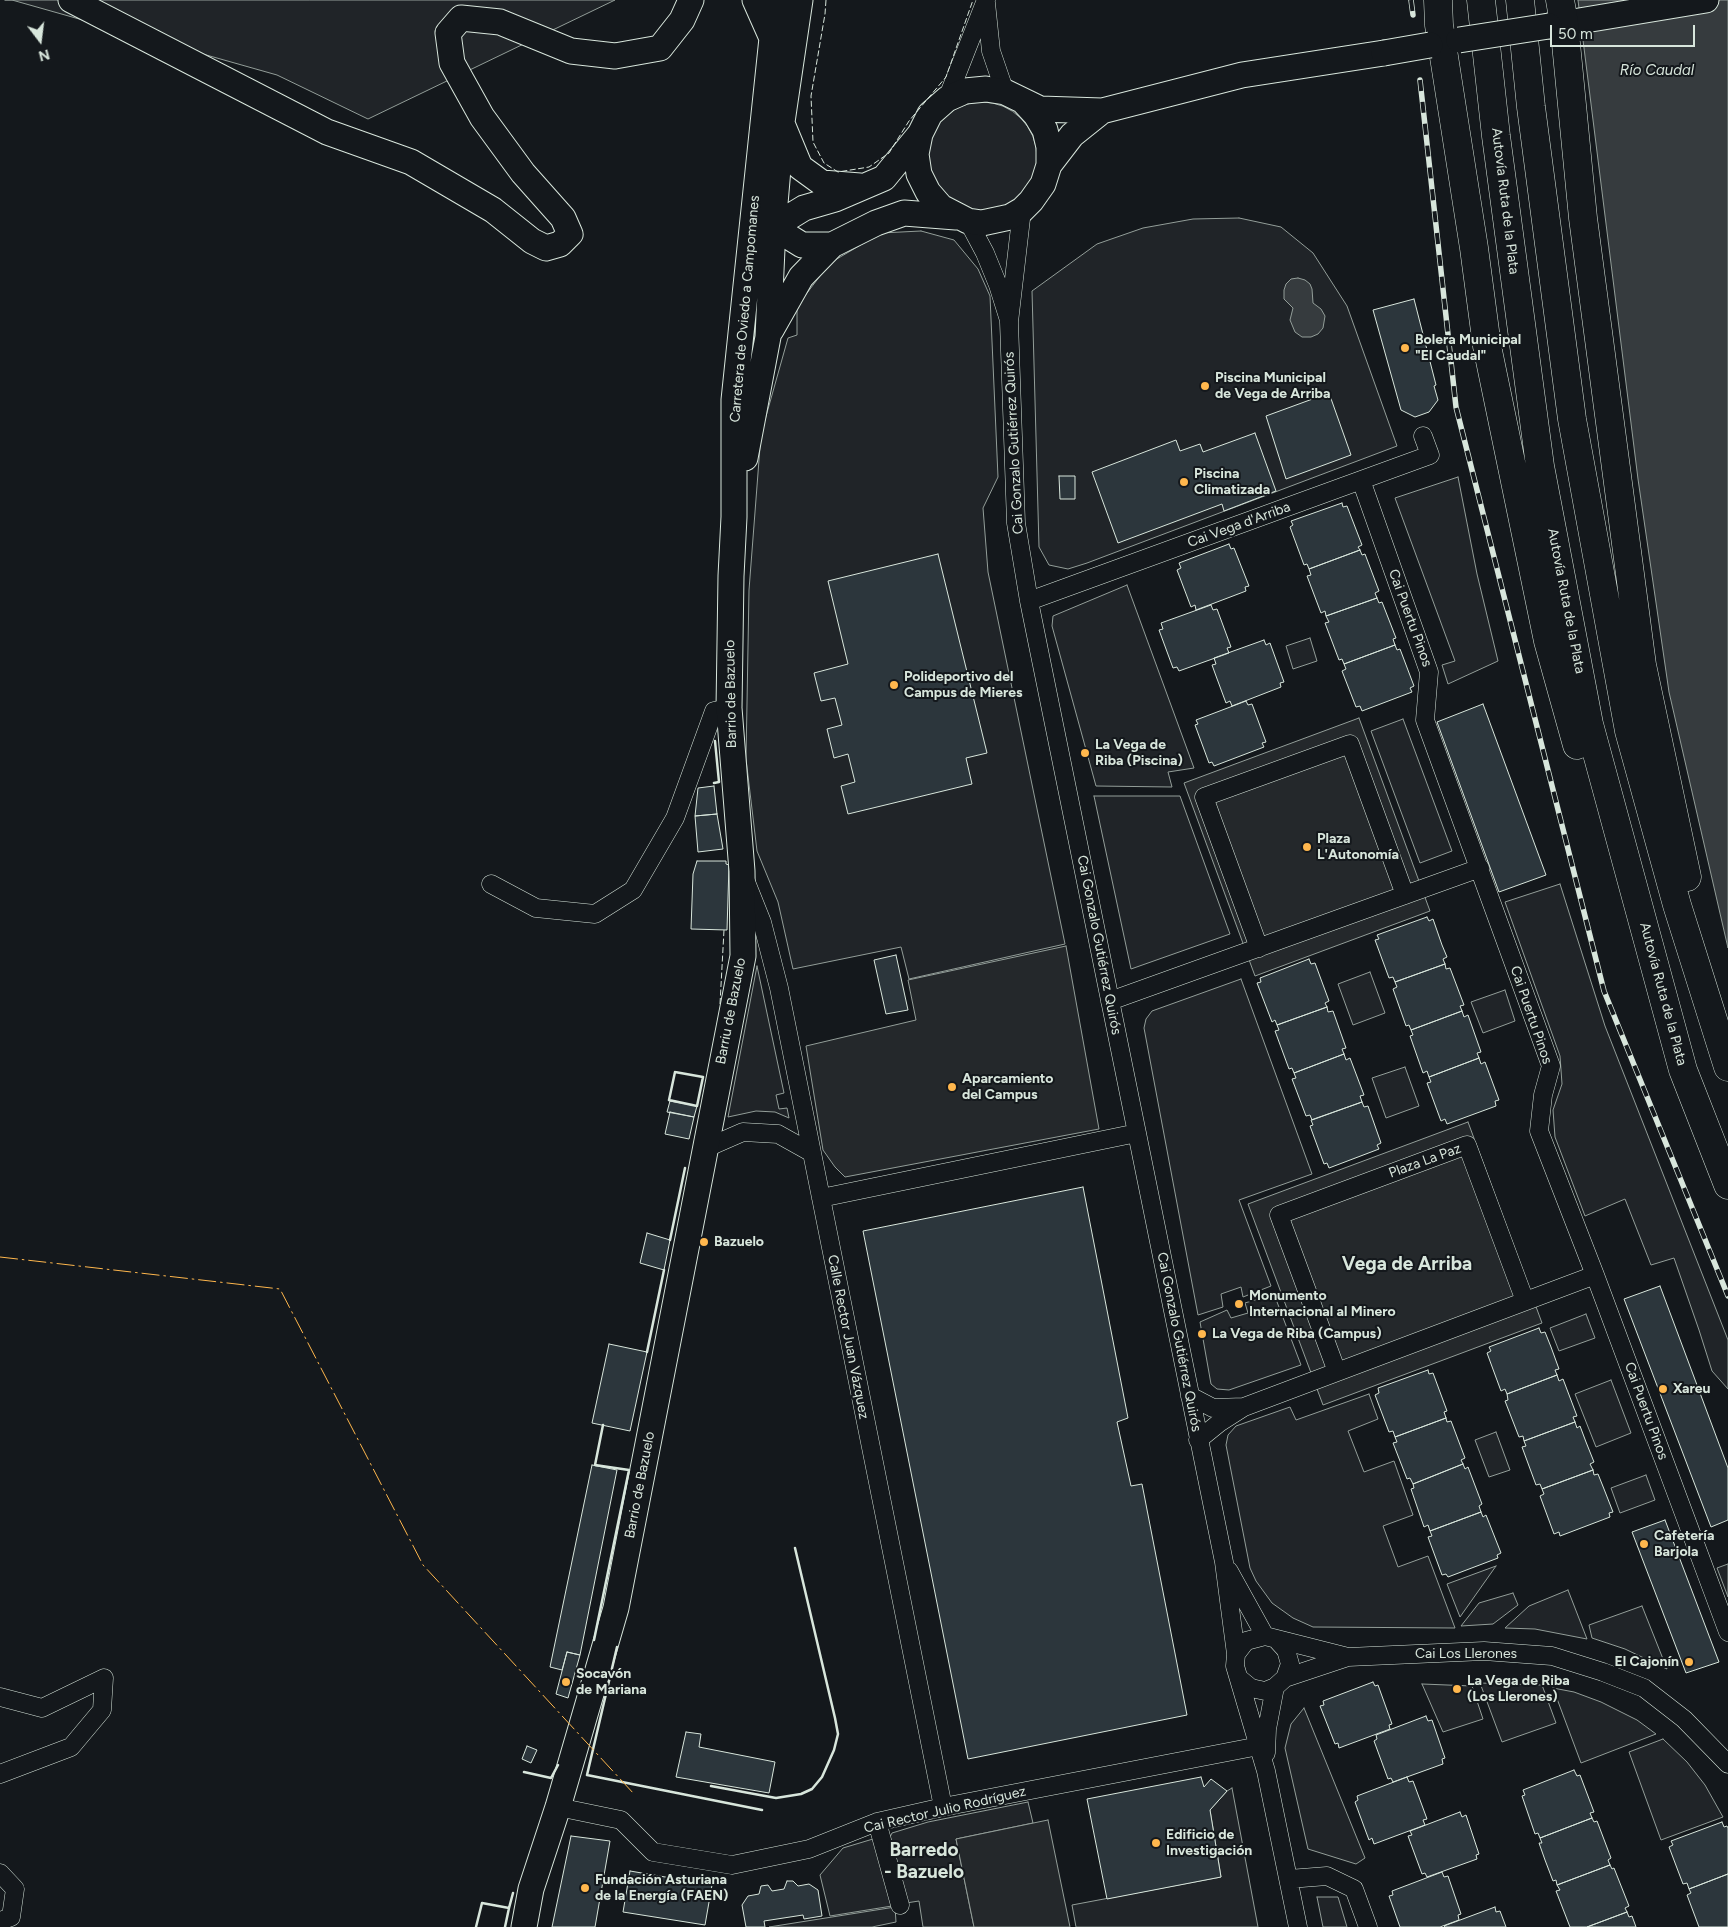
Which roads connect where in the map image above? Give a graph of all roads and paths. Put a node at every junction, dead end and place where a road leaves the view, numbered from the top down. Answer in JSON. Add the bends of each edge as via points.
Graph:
{"nodes":[{"id":1,"x":71,"y":0,"type":"edge"},
{"id":2,"x":691,"y":0,"type":"edge"},
{"id":3,"x":755,"y":0,"type":"edge"},
{"id":4,"x":776,"y":0,"type":"edge"},
{"id":5,"x":800,"y":0,"type":"edge"},
{"id":6,"x":986,"y":0,"type":"edge"},
{"id":7,"x":1438,"y":0,"type":"edge"},
{"id":8,"x":1481,"y":0,"type":"edge"},
{"id":9,"x":1520,"y":0,"type":"edge"},
{"id":10,"x":1706,"y":0,"type":"edge"},
{"id":11,"x":1563,"y":17,"type":"edge"},
{"id":12,"x":771,"y":34,"type":"junction"},
{"id":13,"x":1444,"y":43,"type":"junction"},
{"id":14,"x":1014,"y":97,"type":"junction"},
{"id":15,"x":947,"y":99,"type":"junction"},
{"id":16,"x":1102,"y":111,"type":"junction"},
{"id":17,"x":782,"y":122,"type":"junction"},
{"id":18,"x":920,"y":134,"type":"junction"},
{"id":19,"x":761,"y":143,"type":"junction"},
{"id":20,"x":1049,"y":165,"type":"junction"},
{"id":21,"x":867,"y":186,"type":"junction"},
{"id":22,"x":1022,"y":210,"type":"junction"},
{"id":23,"x":963,"y":219,"type":"junction"},
{"id":24,"x":772,"y":227,"type":"junction"},
{"id":25,"x":832,"y":245,"type":"junction"},
{"id":26,"x":1009,"y":322,"type":"junction"},
{"id":27,"x":741,"y":326,"type":"junction"},
{"id":28,"x":768,"y":337,"type":"junction"},
{"id":29,"x":1423,"y":436,"type":"dead end"},
{"id":30,"x":1361,"y":480,"type":"junction"},
{"id":31,"x":734,"y":517,"type":"junction"},
{"id":32,"x":1029,"y":601,"type":"junction"},
{"id":33,"x":729,"y":708,"type":"junction"},
{"id":34,"x":1480,"y":868,"type":"junction"},
{"id":35,"x":742,"y":871,"type":"junction"},
{"id":36,"x":491,"y":884,"type":"dead end"},
{"id":37,"x":1405,"y":895,"type":"junction"},
{"id":38,"x":1259,"y":948,"type":"junction"},
{"id":39,"x":1110,"y":1001,"type":"junction"},
{"id":40,"x":1671,"y":1025,"type":"junction"},
{"id":41,"x":1727,"y":1064,"type":"edge"},
{"id":42,"x":1137,"y":1133,"type":"junction"},
{"id":43,"x":704,"y":1149,"type":"junction"},
{"id":44,"x":812,"y":1153,"type":"junction"},
{"id":45,"x":1728,"y":1185,"type":"edge"},
{"id":46,"x":821,"y":1198,"type":"junction"},
{"id":47,"x":1595,"y":1275,"type":"junction"},
{"id":48,"x":1525,"y":1301,"type":"junction"},
{"id":49,"x":1337,"y":1372,"type":"junction"},
{"id":50,"x":1190,"y":1396,"type":"junction"},
{"id":51,"x":1244,"y":1407,"type":"junction"},
{"id":52,"x":1198,"y":1440,"type":"junction"},
{"id":53,"x":1224,"y":1562,"type":"junction"},
{"id":54,"x":1728,"y":1632,"type":"edge"},
{"id":55,"x":1270,"y":1638,"type":"junction"},
{"id":56,"x":1236,"y":1654,"type":"junction"},
{"id":57,"x":1348,"y":1657,"type":"junction"},
{"id":58,"x":1240,"y":1679,"type":"junction"},
{"id":59,"x":1280,"y":1683,"type":"junction"},
{"id":60,"x":0,"y":1698,"type":"edge"},
{"id":61,"x":1259,"y":1746,"type":"junction"},
{"id":62,"x":1728,"y":1764,"type":"edge"},
{"id":63,"x":1266,"y":1771,"type":"junction"},
{"id":64,"x":0,"y":1774,"type":"edge"},
{"id":65,"x":558,"y":1807,"type":"junction"},
{"id":66,"x":942,"y":1807,"type":"junction"},
{"id":67,"x":878,"y":1822,"type":"junction"},
{"id":68,"x":0,"y":1873,"type":"edge"},
{"id":69,"x":1289,"y":1879,"type":"junction"},
{"id":70,"x":900,"y":1904,"type":"dead end"},
{"id":71,"x":0,"y":1921,"type":"edge"},
{"id":72,"x":524,"y":1927,"type":"edge"},
{"id":73,"x":1298,"y":1927,"type":"edge"},
{"id":74,"x":1368,"y":1927,"type":"edge"}],
"edges":[{"from":1,"to":2,"type":"street","via":[[327,132],[412,162],[493,210],[546,248],[560,244],[570,234],[563,218],[523,173],[482,117],[452,63],[448,33],[461,18],[500,22],[571,51],[615,56],[660,48],[682,20]]},
{"from":3,"to":12,"type":"street"},
{"from":4,"to":12,"type":"street","name":"Carretera de Oviedo a Campomanes"},
{"from":5,"to":17,"type":"street","name":"Carretera de Oviedo a Campomanes"},
{"from":6,"to":14,"type":"street","via":[[991,51]]},
{"from":6,"to":15,"type":"street"},
{"from":7,"to":13,"type":"highway"},
{"from":8,"to":40,"type":"highway","name":"Autovía Ruta de la Plata","via":[[1540,466],[1589,724]]},
{"from":9,"to":41,"type":"highway","via":[[1572,419],[1629,731],[1677,905]]},
{"from":10,"to":11,"type":"street"},
{"from":11,"to":13,"type":"street","bridge":true},
{"from":11,"to":41,"type":"highway","via":[[1583,218],[1642,665]]},
{"from":12,"to":17,"type":"street"},
{"from":12,"to":19,"type":"street","name":"Carretera de Oviedo a Campomanes"},
{"from":13,"to":16,"type":"street","bridge":true,"via":[[1242,75]]},
{"from":13,"to":40,"type":"highway","via":[[1487,346],[1548,641],[1622,911]]},
{"from":14,"to":15,"type":"street","via":[[986,89],[966,91]]},
{"from":14,"to":16,"type":"street","via":[[1040,109]]},
{"from":14,"to":20,"type":"street","via":[[1036,115],[1045,130]]},
{"from":15,"to":18,"type":"street","via":[[930,114]]},
{"from":16,"to":20,"type":"street","via":[[1072,135]]},
{"from":17,"to":21,"type":"street","via":[[800,168],[822,183]]},
{"from":17,"to":24,"type":"street","name":"Carretera de Oviedo a Campomanes"},
{"from":18,"to":21,"type":"street","via":[[884,178]]},
{"from":18,"to":23,"type":"street","via":[[916,154],[919,174],[928,192],[941,207]]},
{"from":19,"to":24,"type":"street","via":[[763,193]]},
{"from":19,"to":27,"type":"street","name":"Carretera de Oviedo a Campomanes"},
{"from":20,"to":22,"type":"street","via":[[1043,184]]},
{"from":21,"to":24,"type":"street","via":[[804,208]]},
{"from":22,"to":23,"type":"street","via":[[1010,217],[982,223]]},
{"from":22,"to":26,"type":"street","name":"Cai Gonzalo Gutiérrez Quirós"},
{"from":23,"to":25,"type":"street","via":[[904,213]]},
{"from":23,"to":26,"type":"street","name":"Cai Gonzalo Gutiérrez Quirós","via":[[985,253]]},
{"from":24,"to":25,"type":"street","via":[[802,245]]},
{"from":24,"to":27,"type":"street","via":[[763,248],[759,300]]},
{"from":24,"to":28,"type":"street","name":"Carretera de Oviedo a Campomanes"},
{"from":25,"to":28,"type":"street","via":[[800,276]]},
{"from":26,"to":32,"type":"street","name":"Cai Gonzalo Gutiérrez Quirós","via":[[1016,523]]},
{"from":27,"to":31,"type":"street","name":"Carretera de Oviedo a Campomanes","via":[[734,400]]},
{"from":28,"to":31,"type":"street","name":"Carretera de Oviedo a Campomanes"},
{"from":29,"to":30,"type":"street","name":"Cai Vega d'Arriba","via":[[1430,455]]},
{"from":30,"to":32,"type":"street","name":"Cai Vega d'Arriba"},
{"from":30,"to":34,"type":"street","name":"Cai Puertu Pinos","via":[[1429,672],[1425,720]]},
{"from":31,"to":33,"type":"street","name":"Barrio de Bazuelo"},
{"from":32,"to":39,"type":"street","name":"Cai Gonzalo Gutiérrez Quirós"},
{"from":33,"to":35,"type":"street","name":"Barrio de Bazuelo"},
{"from":33,"to":36,"type":"street","via":[[714,711],[675,818],[633,890],[595,914],[536,908]]},
{"from":34,"to":37,"type":"street"},
{"from":34,"to":47,"type":"street","name":"Cai Puertu Pinos","via":[[1551,1066],[1543,1095],[1539,1131]]},
{"from":35,"to":43,"type":"street","name":"Barriu de Bazuelo","via":[[743,956]]},
{"from":35,"to":44,"type":"street","name":"Calle Rector Juan Vázquez","via":[[762,922],[779,988]]},
{"from":37,"to":38,"type":"street"},
{"from":37,"to":38,"type":"street","via":[[1350,744],[1204,797]]},
{"from":38,"to":39,"type":"street"},
{"from":39,"to":42,"type":"street","name":"Cai Gonzalo Gutiérrez Quirós"},
{"from":40,"to":45,"type":"highway","name":"Autovía Ruta de la Plata","via":[[1683,1070]]},
{"from":42,"to":46,"type":"street"},
{"from":42,"to":50,"type":"street","name":"Cai Gonzalo Gutiérrez Quirós"},
{"from":43,"to":44,"type":"street","via":[[742,1132],[751,1132],[778,1134]]},
{"from":43,"to":65,"type":"street","name":"Barrio de Bazuelo","via":[[616,1608]]},
{"from":44,"to":46,"type":"street","name":"Calle Rector Juan Vázquez"},
{"from":46,"to":66,"type":"street","name":"Calle Rector Juan Vázquez"},
{"from":47,"to":48,"type":"street"},
{"from":47,"to":54,"type":"street","name":"Cai Puertu Pinos"},
{"from":48,"to":49,"type":"street"},
{"from":48,"to":49,"type":"street","name":"Plaza La Paz","via":[[1467,1145],[1279,1215]]},
{"from":49,"to":51,"type":"street"},
{"from":50,"to":51,"type":"street","via":[[1213,1408]]},
{"from":50,"to":52,"type":"street","name":"Cai Gonzalo Gutiérrez Quirós"},
{"from":51,"to":52,"type":"street"},
{"from":52,"to":53,"type":"street","name":"Cai Gonzalo Gutiérrez Quirós"},
{"from":53,"to":55,"type":"street","name":"Cai Gonzalo Gutiérrez Quirós"},
{"from":53,"to":56,"type":"street","name":"Cai Gonzalo Gutiérrez Quirós"},
{"from":55,"to":56,"type":"street","via":[[1246,1641]]},
{"from":55,"to":57,"type":"street"},
{"from":55,"to":59,"type":"street","name":"Cai Gonzalo Gutiérrez Quirós","via":[[1286,1650],[1290,1664]]},
{"from":56,"to":58,"type":"street","name":"Cai Gonzalo Gutiérrez Quirós","via":[[1235,1666]]},
{"from":57,"to":59,"type":"street"},
{"from":57,"to":62,"type":"street","name":"Cai Los Llerones","via":[[1484,1651],[1552,1656],[1644,1688],[1684,1719]]},
{"from":58,"to":59,"type":"street","via":[[1251,1688],[1265,1691]]},
{"from":58,"to":61,"type":"street","name":"Cai Gonzalo Gutiérrez Quirós"},
{"from":59,"to":63,"type":"street","name":"Cai Gonzalo Gutiérrez Quirós","via":[[1267,1729]]},
{"from":60,"to":64,"type":"street","via":[[42,1708],[104,1678],[102,1710],[70,1747]]},
{"from":61,"to":63,"type":"street","name":"Cai Gonzalo Gutiérrez Quirós"},
{"from":61,"to":66,"type":"street","name":"Cai Rector Julio Rodríguez"},
{"from":63,"to":69,"type":"street"},
{"from":65,"to":67,"type":"street","name":"Cai Rector Julio Rodríguez","via":[[621,1820],[653,1852],[732,1865],[809,1849]]},
{"from":65,"to":72,"type":"street","name":"Barrio de Bazuelo","via":[[531,1889]]},
{"from":66,"to":67,"type":"street","name":"Cai Rector Julio Rodríguez"},
{"from":67,"to":70,"type":"street"},
{"from":68,"to":71,"type":"street","via":[[15,1889],[11,1917]]},
{"from":69,"to":73,"type":"street"},
{"from":69,"to":74,"type":"street","via":[[1327,1876],[1354,1888]]}]}
